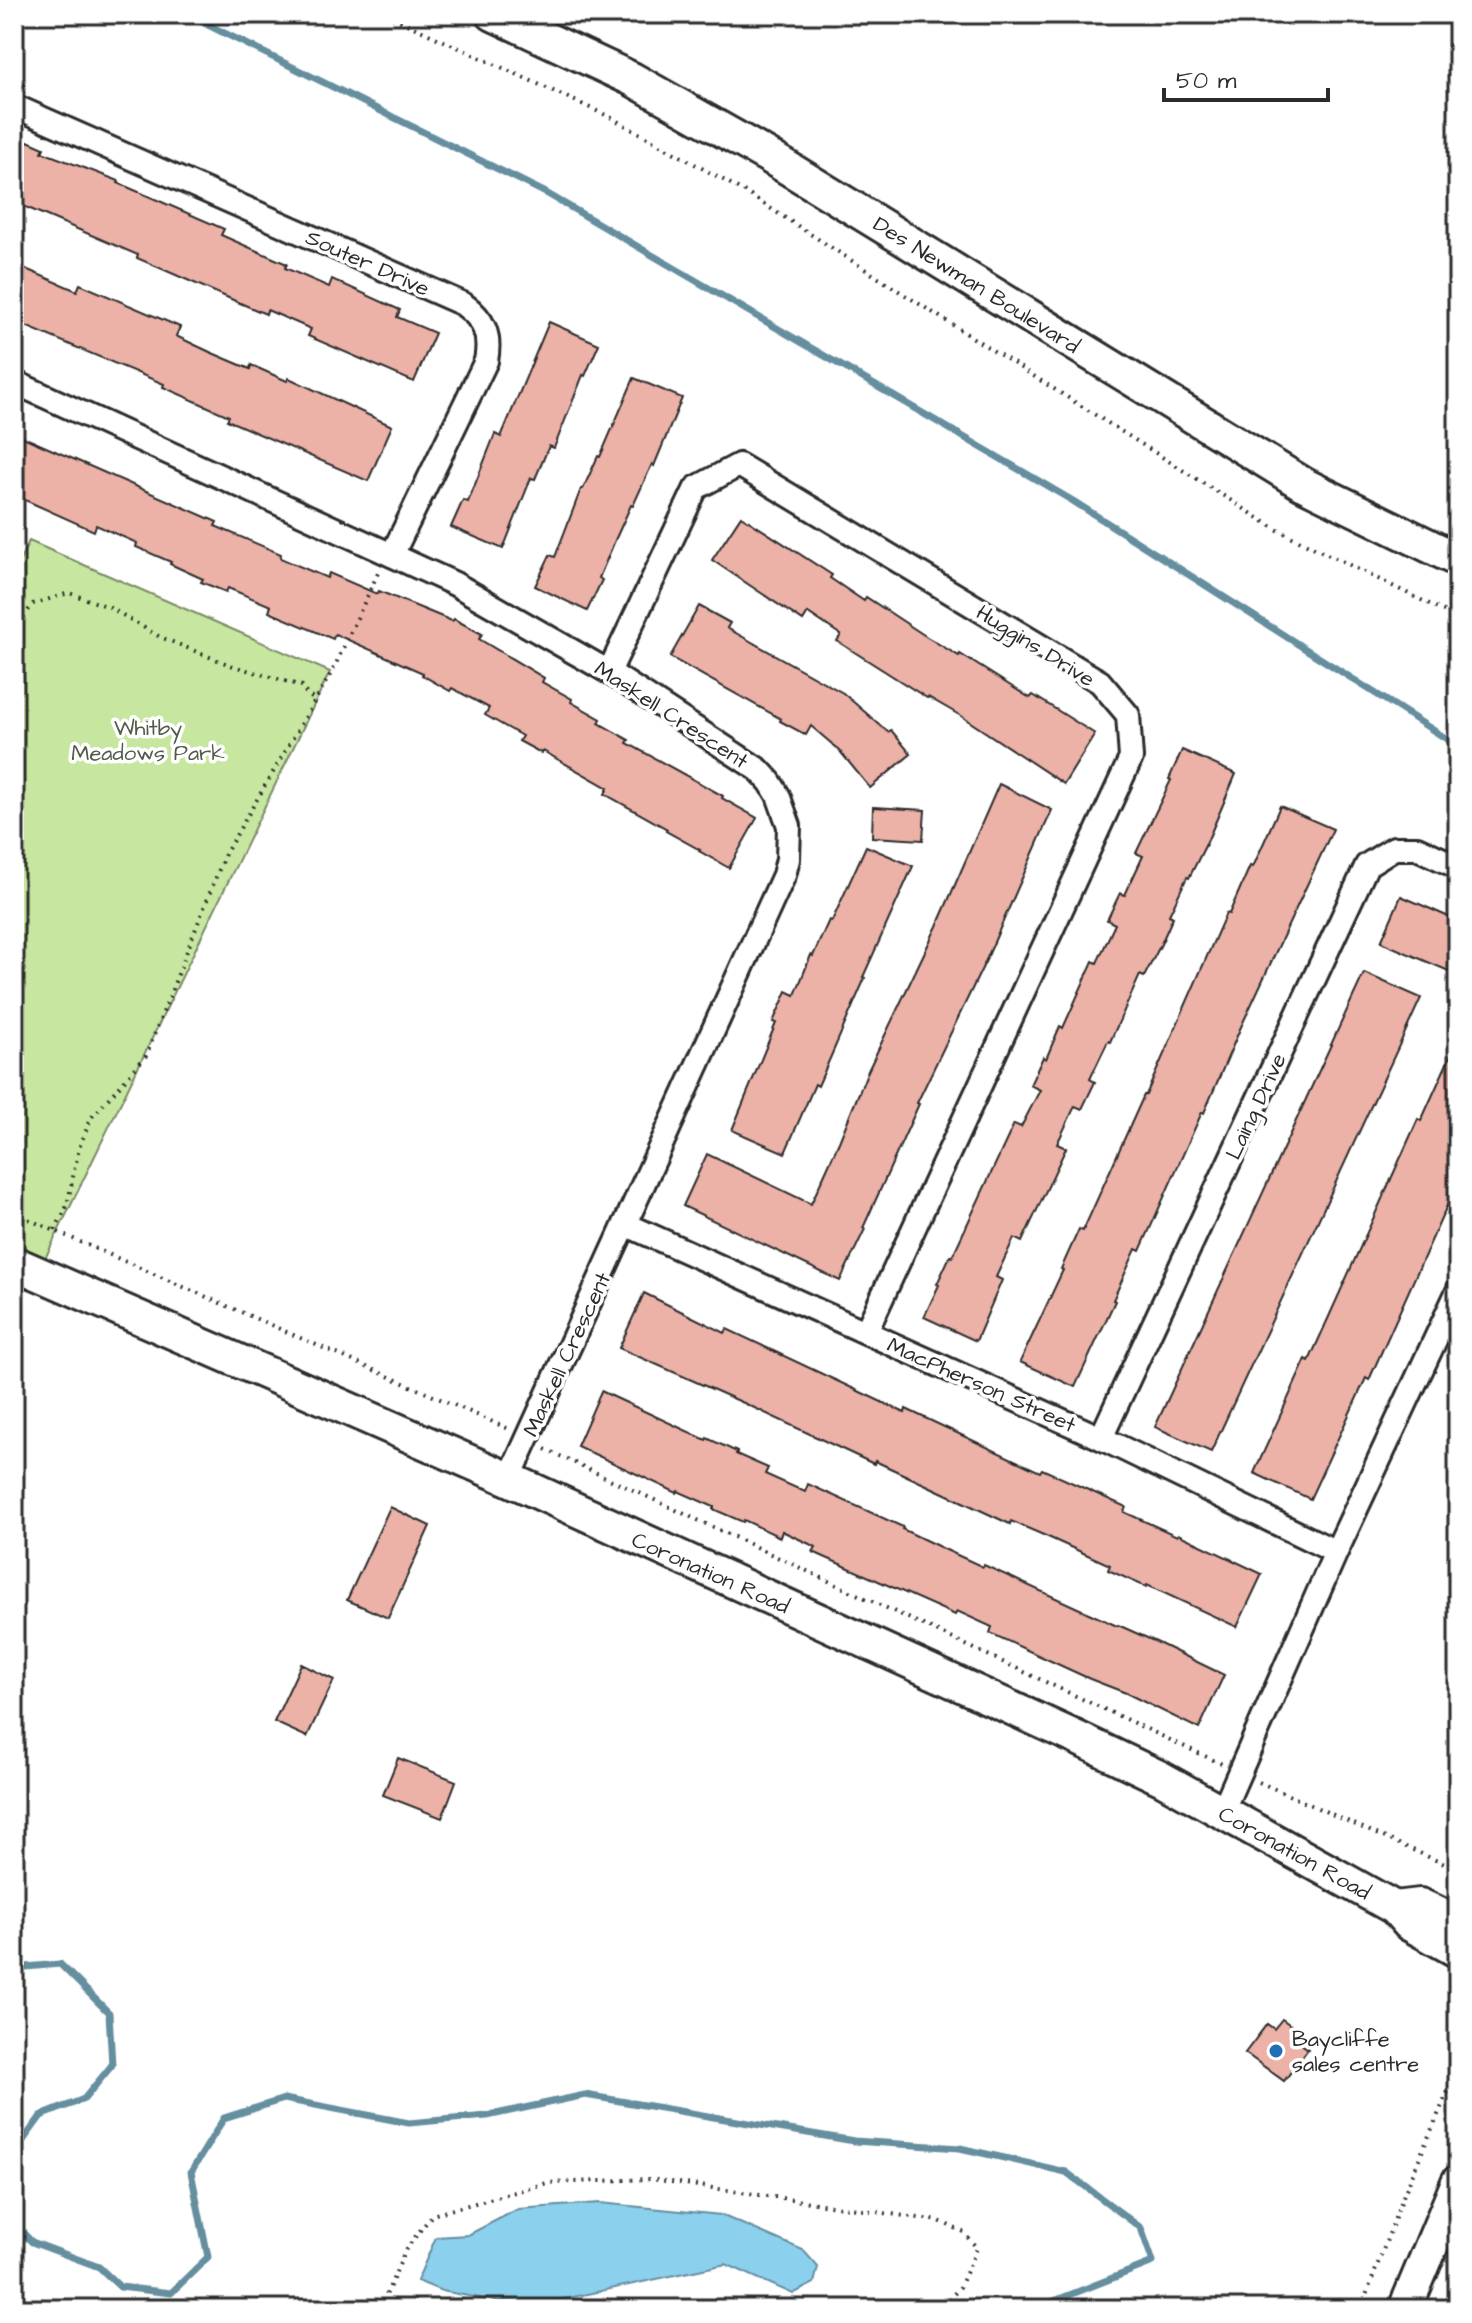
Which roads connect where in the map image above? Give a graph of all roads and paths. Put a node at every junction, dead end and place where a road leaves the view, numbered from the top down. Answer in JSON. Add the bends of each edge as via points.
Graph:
{"nodes":[{"id":1,"x":385,"y":14,"type":"edge"},
{"id":2,"x":493,"y":14,"type":"edge"},
{"id":3,"x":14,"y":106,"type":"edge"},
{"id":4,"x":14,"y":382,"type":"edge"},
{"id":5,"x":392,"y":555,"type":"junction"},
{"id":6,"x":1458,"y":560,"type":"edge"},
{"id":7,"x":1458,"y":618,"type":"edge"},
{"id":8,"x":14,"y":630,"type":"edge"},
{"id":9,"x":609,"y":672,"type":"junction"},
{"id":10,"x":315,"y":700,"type":"junction"},
{"id":11,"x":1458,"y":867,"type":"edge"},
{"id":12,"x":14,"y":1213,"type":"edge"},
{"id":13,"x":625,"y":1224,"type":"junction"},
{"id":14,"x":55,"y":1230,"type":"junction"},
{"id":15,"x":14,"y":1263,"type":"edge"},
{"id":16,"x":1458,"y":1291,"type":"edge"},
{"id":17,"x":866,"y":1332,"type":"junction"},
{"id":18,"x":500,"y":1424,"type":"dead end"},
{"id":19,"x":1101,"y":1438,"type":"junction"},
{"id":20,"x":556,"y":1455,"type":"dead end"},
{"id":21,"x":509,"y":1479,"type":"junction"},
{"id":22,"x":1336,"y":1552,"type":"junction"},
{"id":23,"x":1199,"y":1753,"type":"dead end"},
{"id":24,"x":1262,"y":1784,"type":"dead end"},
{"id":25,"x":1222,"y":1812,"type":"junction"},
{"id":26,"x":1458,"y":1870,"type":"edge"},
{"id":27,"x":1395,"y":1908,"type":"junction"},
{"id":28,"x":1458,"y":1923,"type":"edge"},
{"id":29,"x":1458,"y":1951,"type":"edge"},
{"id":30,"x":1458,"y":2068,"type":"edge"},
{"id":31,"x":1458,"y":2182,"type":"edge"},
{"id":32,"x":380,"y":2309,"type":"edge"},
{"id":33,"x":941,"y":2309,"type":"edge"},
{"id":34,"x":1361,"y":2309,"type":"edge"},
{"id":35,"x":1405,"y":2309,"type":"edge"}],
"edges":[{"from":1,"to":7,"type":"path","via":[[610,117],[745,192],[1276,529]]},
{"from":2,"to":6,"type":"street","name":"Des Newman Boulevard","via":[[632,79],[770,157],[1303,484]]},
{"from":3,"to":5,"type":"street","name":"Souter Drive","via":[[475,313],[488,339],[486,361]]},
{"from":4,"to":5,"type":"street","name":"Maskell Crescent"},
{"from":5,"to":9,"type":"street","name":"Maskell Crescent","via":[[455,584]]},
{"from":5,"to":10,"type":"path","via":[[380,569]]},
{"from":8,"to":10,"type":"path","via":[[33,604],[69,593],[230,665],[302,686]]},
{"from":9,"to":13,"type":"street","name":"Maskell Crescent","via":[[759,770],[778,795],[790,843],[784,875]]},
{"from":9,"to":17,"type":"street","name":"Huggins Drive","via":[[696,488],[739,465],[1100,682],[1128,715],[1131,758]]},
{"from":10,"to":14,"type":"path","via":[[225,854],[146,1056],[91,1118],[67,1206]]},
{"from":11,"to":19,"type":"street","name":"Laing Drive","via":[[1417,848],[1394,848],[1367,865]]},
{"from":12,"to":14,"type":"path"},
{"from":13,"to":17,"type":"street","name":"MacPherson Street"},
{"from":13,"to":21,"type":"street","name":"Maskell Crescent"},
{"from":14,"to":18,"type":"path"},
{"from":15,"to":21,"type":"street","name":"Coronation Road"},
{"from":16,"to":22,"type":"street"},
{"from":17,"to":19,"type":"street","name":"MacPherson Street"},
{"from":19,"to":22,"type":"street","name":"MacPherson Street"},
{"from":20,"to":23,"type":"path"},
{"from":21,"to":25,"type":"street","name":"Coronation Road","via":[[1075,1737]]},
{"from":22,"to":25,"type":"street"},
{"from":24,"to":26,"type":"path"},
{"from":25,"to":27,"type":"street","name":"Coronation Road"},
{"from":27,"to":28,"type":"street","name":"Coronation Road","via":[[1420,1905]]},
{"from":27,"to":29,"type":"street","name":"Coronation Road","via":[[1409,1924]]},
{"from":30,"to":34,"type":"path"},
{"from":31,"to":35,"type":"street"},
{"from":32,"to":33,"type":"path","via":[[406,2249],[432,2215],[547,2183],[651,2179],[939,2221],[963,2232],[977,2248],[960,2287]]}]}
